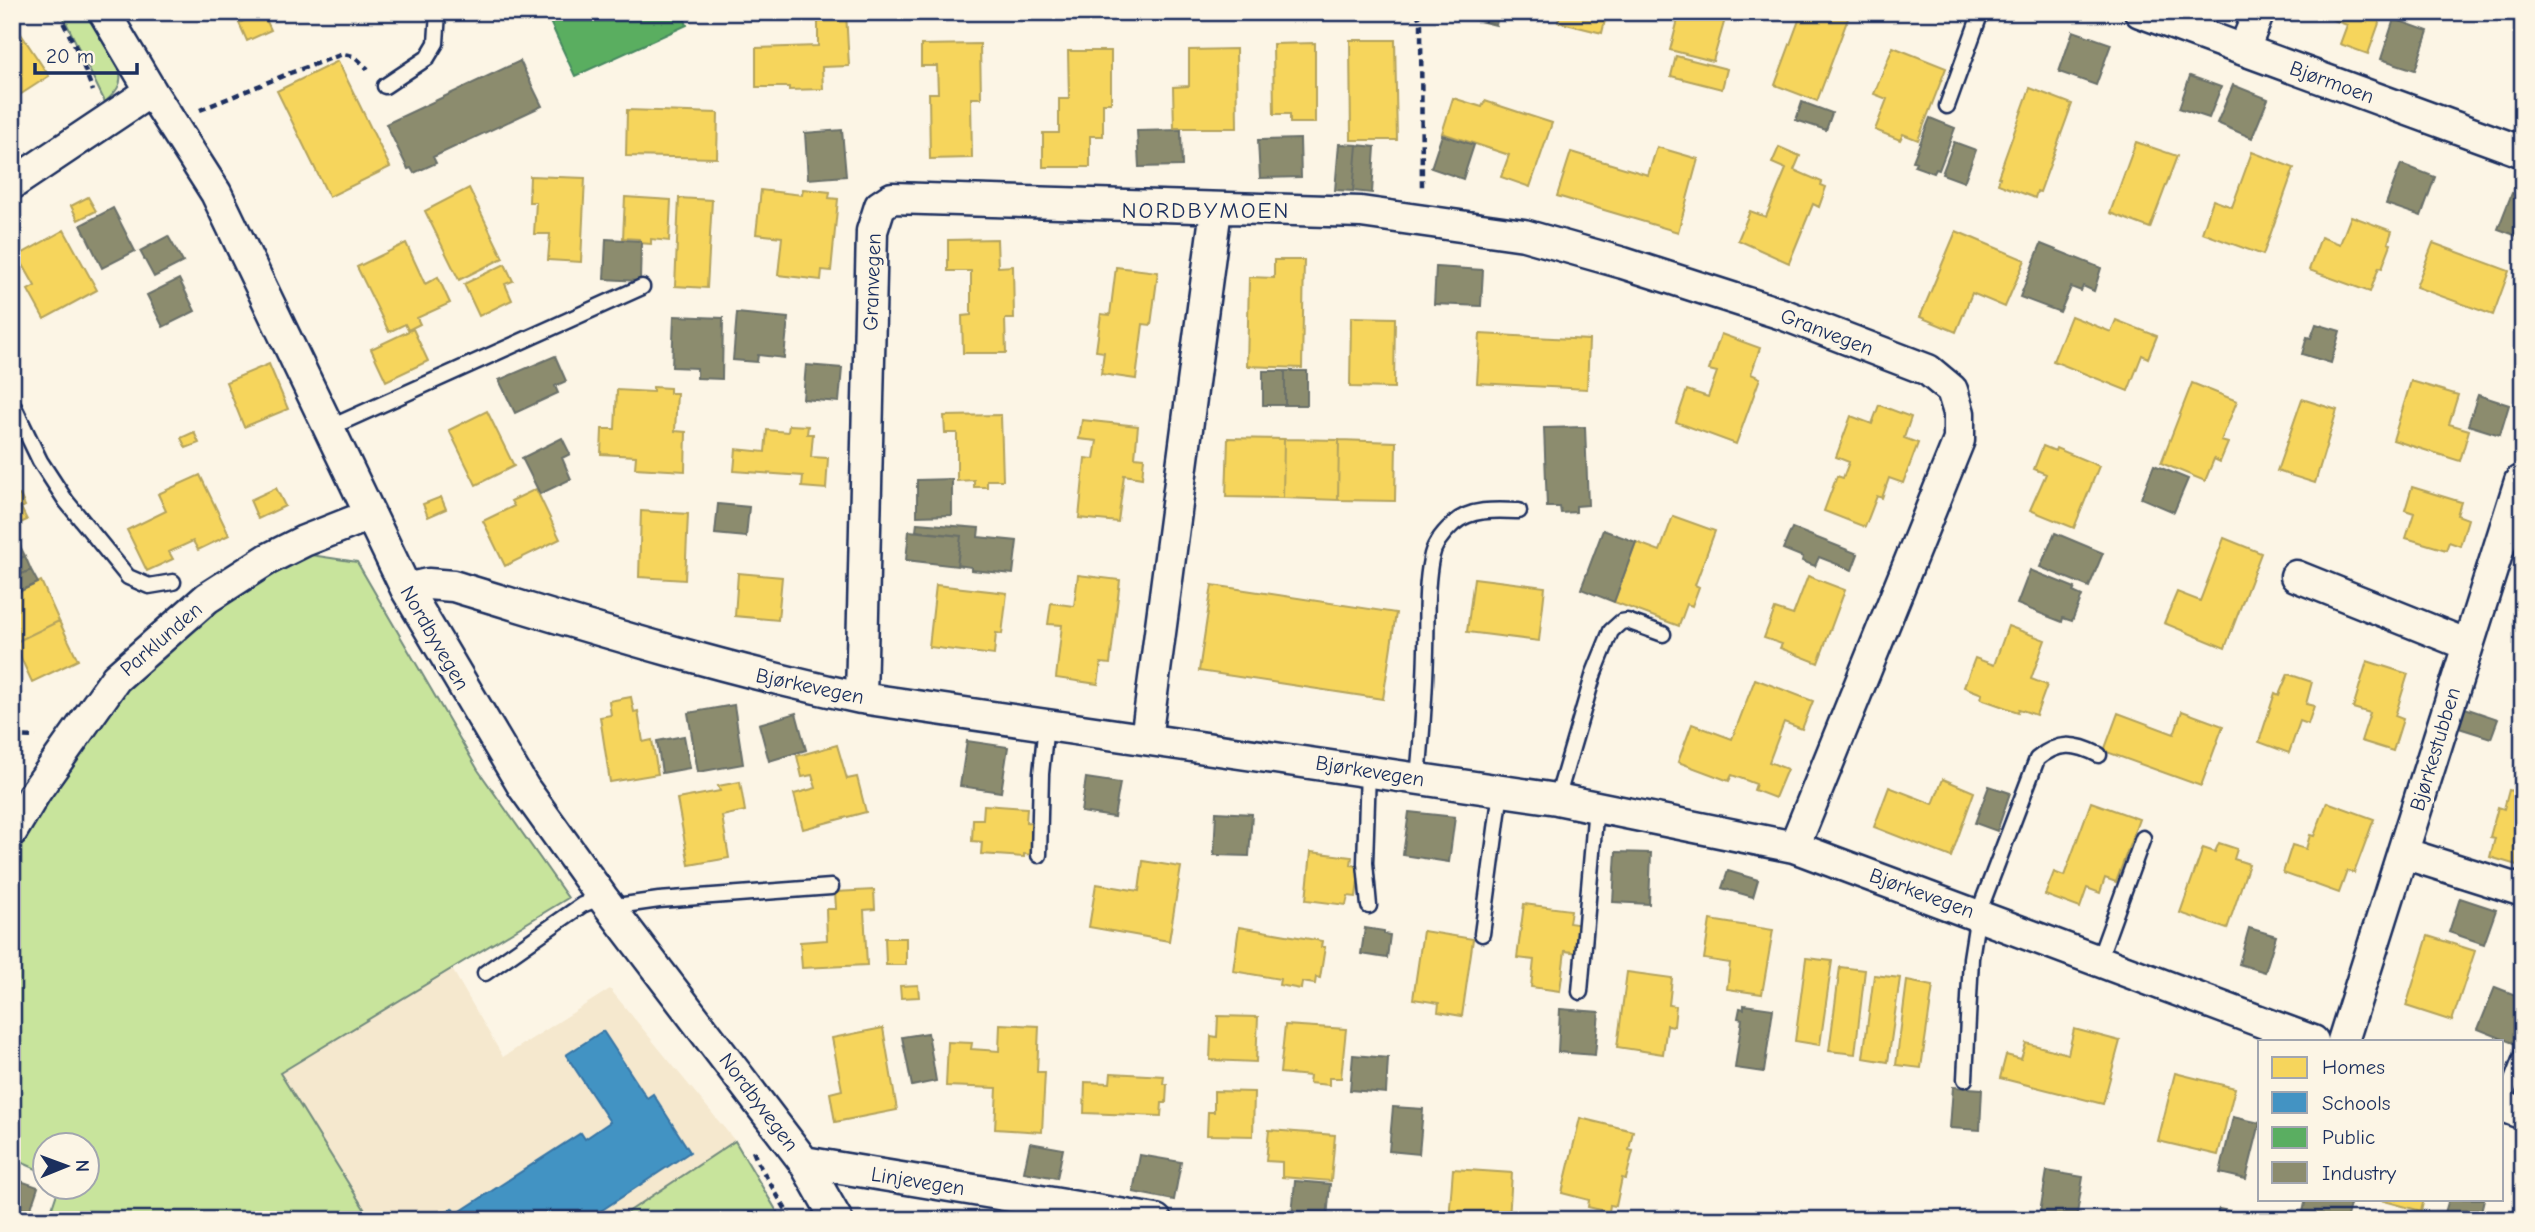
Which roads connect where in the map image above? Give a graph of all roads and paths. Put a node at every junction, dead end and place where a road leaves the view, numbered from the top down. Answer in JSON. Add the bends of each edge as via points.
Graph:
{"nodes":[{"id":1,"x":58,"y":12,"type":"edge"},
{"id":2,"x":104,"y":12,"type":"edge"},
{"id":3,"x":438,"y":12,"type":"edge"},
{"id":4,"x":1417,"y":12,"type":"edge"},
{"id":5,"x":1981,"y":12,"type":"edge"},
{"id":6,"x":2140,"y":12,"type":"edge"},
{"id":7,"x":2259,"y":12,"type":"edge"},
{"id":8,"x":2244,"y":49,"type":"junction"},
{"id":9,"x":385,"y":86,"type":"joint"},
{"id":10,"x":150,"y":91,"type":"junction"},
{"id":11,"x":1947,"y":106,"type":"dead end"},
{"id":12,"x":103,"y":121,"type":"junction"},
{"id":13,"x":169,"y":121,"type":"junction"},
{"id":14,"x":2523,"y":152,"type":"edge"},
{"id":15,"x":12,"y":184,"type":"edge"},
{"id":16,"x":1216,"y":209,"type":"junction"},
{"id":17,"x":1422,"y":220,"type":"junction"},
{"id":18,"x":642,"y":287,"type":"dead end"},
{"id":19,"x":12,"y":403,"type":"edge"},
{"id":20,"x":329,"y":428,"type":"junction"},
{"id":21,"x":2520,"y":481,"type":"dead end"},
{"id":22,"x":1519,"y":511,"type":"dead end"},
{"id":23,"x":370,"y":515,"type":"junction"},
{"id":24,"x":2296,"y":576,"type":"dead end"},
{"id":25,"x":173,"y":582,"type":"dead end"},
{"id":26,"x":406,"y":589,"type":"junction"},
{"id":27,"x":1662,"y":634,"type":"dead end"},
{"id":28,"x":2468,"y":645,"type":"junction"},
{"id":29,"x":861,"y":698,"type":"junction"},
{"id":30,"x":1046,"y":724,"type":"junction"},
{"id":31,"x":1146,"y":739,"type":"junction"},
{"id":32,"x":2099,"y":755,"type":"dead end"},
{"id":33,"x":1368,"y":770,"type":"junction"},
{"id":34,"x":1418,"y":778,"type":"junction"},
{"id":35,"x":1501,"y":791,"type":"junction"},
{"id":36,"x":1556,"y":799,"type":"junction"},
{"id":37,"x":1595,"y":806,"type":"junction"},
{"id":38,"x":12,"y":831,"type":"edge"},
{"id":39,"x":2143,"y":838,"type":"dead end"},
{"id":40,"x":1794,"y":847,"type":"junction"},
{"id":41,"x":2403,"y":853,"type":"junction"},
{"id":42,"x":1039,"y":855,"type":"dead end"},
{"id":43,"x":831,"y":887,"type":"dead end"},
{"id":44,"x":2523,"y":891,"type":"edge"},
{"id":45,"x":606,"y":902,"type":"junction"},
{"id":46,"x":1369,"y":906,"type":"dead end"},
{"id":47,"x":1978,"y":914,"type":"junction"},
{"id":48,"x":1482,"y":934,"type":"dead end"},
{"id":49,"x":2098,"y":962,"type":"junction"},
{"id":50,"x":485,"y":973,"type":"dead end"},
{"id":51,"x":1580,"y":992,"type":"dead end"},
{"id":52,"x":2310,"y":1040,"type":"edge"},
{"id":53,"x":2343,"y":1040,"type":"edge"},
{"id":54,"x":2523,"y":1052,"type":"edge"},
{"id":55,"x":1965,"y":1079,"type":"dead end"},
{"id":56,"x":2504,"y":1101,"type":"edge"},
{"id":57,"x":2504,"y":1107,"type":"edge"},
{"id":58,"x":2523,"y":1114,"type":"edge"},
{"id":59,"x":748,"y":1139,"type":"dead end"},
{"id":60,"x":804,"y":1162,"type":"junction"},
{"id":61,"x":1067,"y":1212,"type":"edge"},
{"id":62,"x":792,"y":1220,"type":"edge"},
{"id":63,"x":837,"y":1220,"type":"edge"},
{"id":64,"x":1156,"y":1220,"type":"edge"}],
"edges":[{"from":1,"to":12,"type":"path"},
{"from":2,"to":10,"type":"street","name":"Nordbyvegen"},
{"from":3,"to":9,"type":"lane","via":[[436,43],[427,58]]},
{"from":4,"to":17,"type":"path"},
{"from":5,"to":11,"type":"lane"},
{"from":6,"to":8,"type":"street","name":"Bjørmoen"},
{"from":7,"to":8,"type":"street"},
{"from":8,"to":14,"type":"street","name":"Bjørmoen"},
{"from":9,"to":13,"type":"path","via":[[354,56],[343,54]]},
{"from":10,"to":12,"type":"street"},
{"from":10,"to":13,"type":"street","name":"Nordbyvegen"},
{"from":12,"to":15,"type":"street"},
{"from":13,"to":20,"type":"street","name":"Nordbyvegen","via":[[216,193]]},
{"from":16,"to":17,"type":"street","name":"Granvegen","via":[[1361,212]]},
{"from":16,"to":29,"type":"street","name":"Granvegen","via":[[892,198],[880,206],[872,231]]},
{"from":16,"to":31,"type":"street"},
{"from":17,"to":40,"type":"street","name":"Granvegen","via":[[1524,235],[1637,267],[1782,314],[1928,370],[1952,390],[1959,413],[1959,440]]},
{"from":18,"to":20,"type":"lane"},
{"from":19,"to":25,"type":"lane","via":[[66,501],[128,576],[149,586]]},
{"from":20,"to":23,"type":"street","name":"Nordbyvegen"},
{"from":21,"to":28,"type":"street","name":"Bjørkestubben"},
{"from":22,"to":34,"type":"lane","via":[[1494,509],[1465,516],[1436,544],[1431,557]]},
{"from":23,"to":26,"type":"street","name":"Nordbyvegen"},
{"from":23,"to":38,"type":"street","name":"Parklunden","via":[[268,559],[207,598],[116,678]]},
{"from":24,"to":28,"type":"street"},
{"from":26,"to":29,"type":"street","name":"Bjørkevegen","via":[[428,584],[453,586],[774,680]]},
{"from":26,"to":45,"type":"street","name":"Nordbyvegen","via":[[524,788]]},
{"from":27,"to":36,"type":"lane","via":[[1627,621],[1611,631]]},
{"from":28,"to":41,"type":"street","name":"Bjørkestubben"},
{"from":29,"to":30,"type":"street","name":"Bjørkevegen"},
{"from":30,"to":31,"type":"street","name":"Bjørkevegen"},
{"from":30,"to":42,"type":"lane"},
{"from":31,"to":33,"type":"street","name":"Bjørkevegen"},
{"from":32,"to":47,"type":"lane","via":[[2069,744],[2037,759]]},
{"from":33,"to":34,"type":"street","name":"Bjørkevegen"},
{"from":33,"to":46,"type":"lane","via":[[1365,863]]},
{"from":34,"to":35,"type":"street","name":"Bjørkevegen"},
{"from":35,"to":36,"type":"street","name":"Bjørkevegen"},
{"from":35,"to":48,"type":"lane"},
{"from":36,"to":37,"type":"street","name":"Bjørkevegen"},
{"from":37,"to":40,"type":"street","name":"Bjørkevegen"},
{"from":37,"to":51,"type":"lane"},
{"from":39,"to":49,"type":"lane"},
{"from":40,"to":47,"type":"street","name":"Bjørkevegen"},
{"from":41,"to":44,"type":"street"},
{"from":41,"to":53,"type":"street","name":"Bjørkestubben"},
{"from":43,"to":45,"type":"lane"},
{"from":45,"to":50,"type":"lane","via":[[582,905]]},
{"from":45,"to":60,"type":"street","name":"Nordbyvegen"},
{"from":47,"to":49,"type":"street","name":"Bjørkevegen"},
{"from":47,"to":55,"type":"lane","via":[[1970,958]]},
{"from":49,"to":52,"type":"street","name":"Bjørkevegen"},
{"from":54,"to":56,"type":"lane"},
{"from":57,"to":58,"type":"street"},
{"from":59,"to":62,"type":"path"},
{"from":60,"to":61,"type":"street","name":"Linjevegen"},
{"from":60,"to":63,"type":"street","name":"Nordbyvegen"},
{"from":61,"to":64,"type":"street","name":"Linjevegen"}]}
